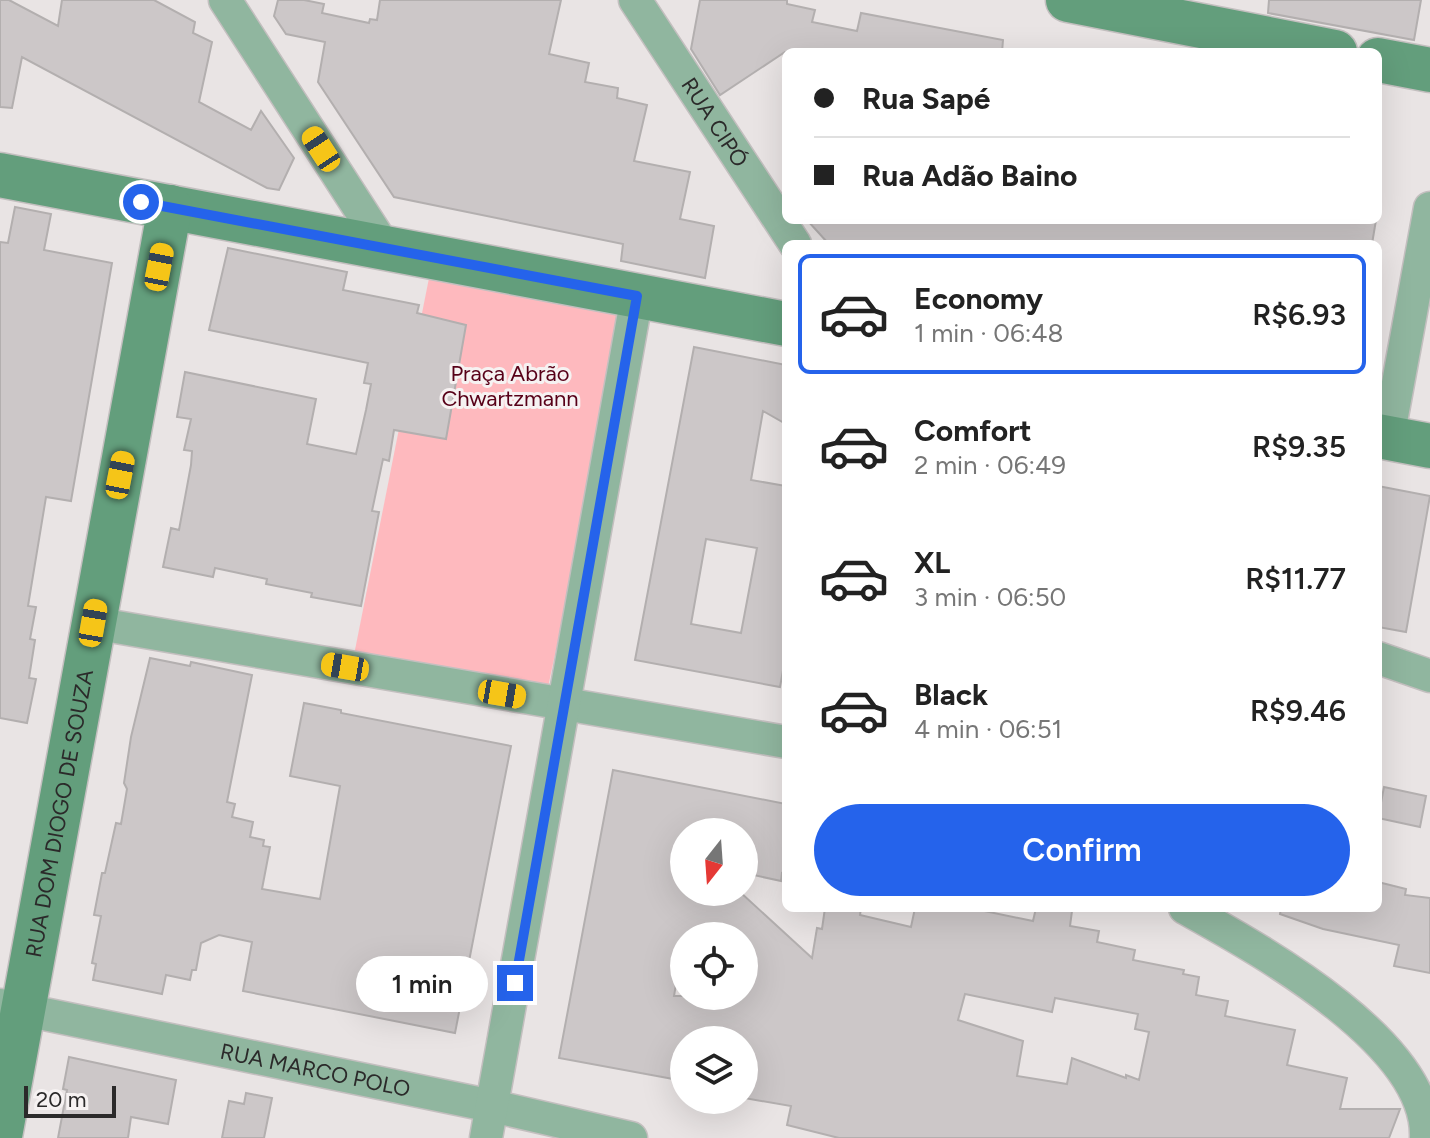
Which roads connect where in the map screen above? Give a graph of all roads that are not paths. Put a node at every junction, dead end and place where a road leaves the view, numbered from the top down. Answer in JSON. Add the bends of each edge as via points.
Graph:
{"nodes":[{"id":1,"x":225,"y":0,"type":"edge"},
{"id":2,"x":635,"y":0,"type":"edge"},
{"id":3,"x":1068,"y":0,"type":"edge"},
{"id":4,"x":1314,"y":48,"type":"edge"},
{"id":5,"x":1382,"y":61,"type":"edge"},
{"id":6,"x":1430,"y":70,"type":"edge"},
{"id":7,"x":0,"y":175,"type":"edge"},
{"id":8,"x":170,"y":207,"type":"junction"},
{"id":9,"x":1430,"y":208,"type":"edge"},
{"id":10,"x":792,"y":240,"type":"edge"},
{"id":11,"x":385,"y":248,"type":"junction"},
{"id":12,"x":637,"y":296,"type":"junction"},
{"id":13,"x":782,"y":323,"type":"edge"},
{"id":14,"x":1399,"y":440,"type":"edge"},
{"id":15,"x":93,"y":623,"type":"junction"},
{"id":16,"x":1382,"y":659,"type":"edge"},
{"id":17,"x":1430,"y":676,"type":"edge"},
{"id":18,"x":565,"y":705,"type":"junction"},
{"id":19,"x":782,"y":741,"type":"edge"},
{"id":20,"x":1192,"y":912,"type":"edge"},
{"id":21,"x":12,"y":1008,"type":"edge"},
{"id":22,"x":492,"y":1106,"type":"junction"},
{"id":23,"x":0,"y":1136,"type":"edge"},
{"id":24,"x":486,"y":1138,"type":"edge"},
{"id":25,"x":631,"y":1138,"type":"edge"},
{"id":26,"x":1426,"y":1138,"type":"edge"}],
"edges":[{"from":1,"to":11,"type":"street"},
{"from":2,"to":10,"type":"street","name":"RUA CIPÓ"},
{"from":3,"to":4,"type":"street"},
{"from":5,"to":6,"type":"street"},
{"from":7,"to":8,"type":"street"},
{"from":8,"to":11,"type":"street"},
{"from":8,"to":15,"type":"street","name":"RUA DOM DIOGO DE SOUZA"},
{"from":9,"to":14,"type":"street"},
{"from":11,"to":12,"type":"street"},
{"from":12,"to":13,"type":"street"},
{"from":12,"to":18,"type":"street"},
{"from":15,"to":18,"type":"street"},
{"from":15,"to":21,"type":"street","name":"RUA DOM DIOGO DE SOUZA"},
{"from":16,"to":17,"type":"street"},
{"from":18,"to":19,"type":"street"},
{"from":18,"to":22,"type":"street"},
{"from":20,"to":26,"type":"street","via":[[1301,972],[1396,1046],[1427,1102]]},
{"from":21,"to":22,"type":"street","name":"RUA MARCO POLO"},
{"from":21,"to":23,"type":"street","name":"RUA DOM DIOGO DE SOUZA"},
{"from":22,"to":24,"type":"street"},
{"from":22,"to":25,"type":"street","name":"RUA MARCO POLO"}]}
